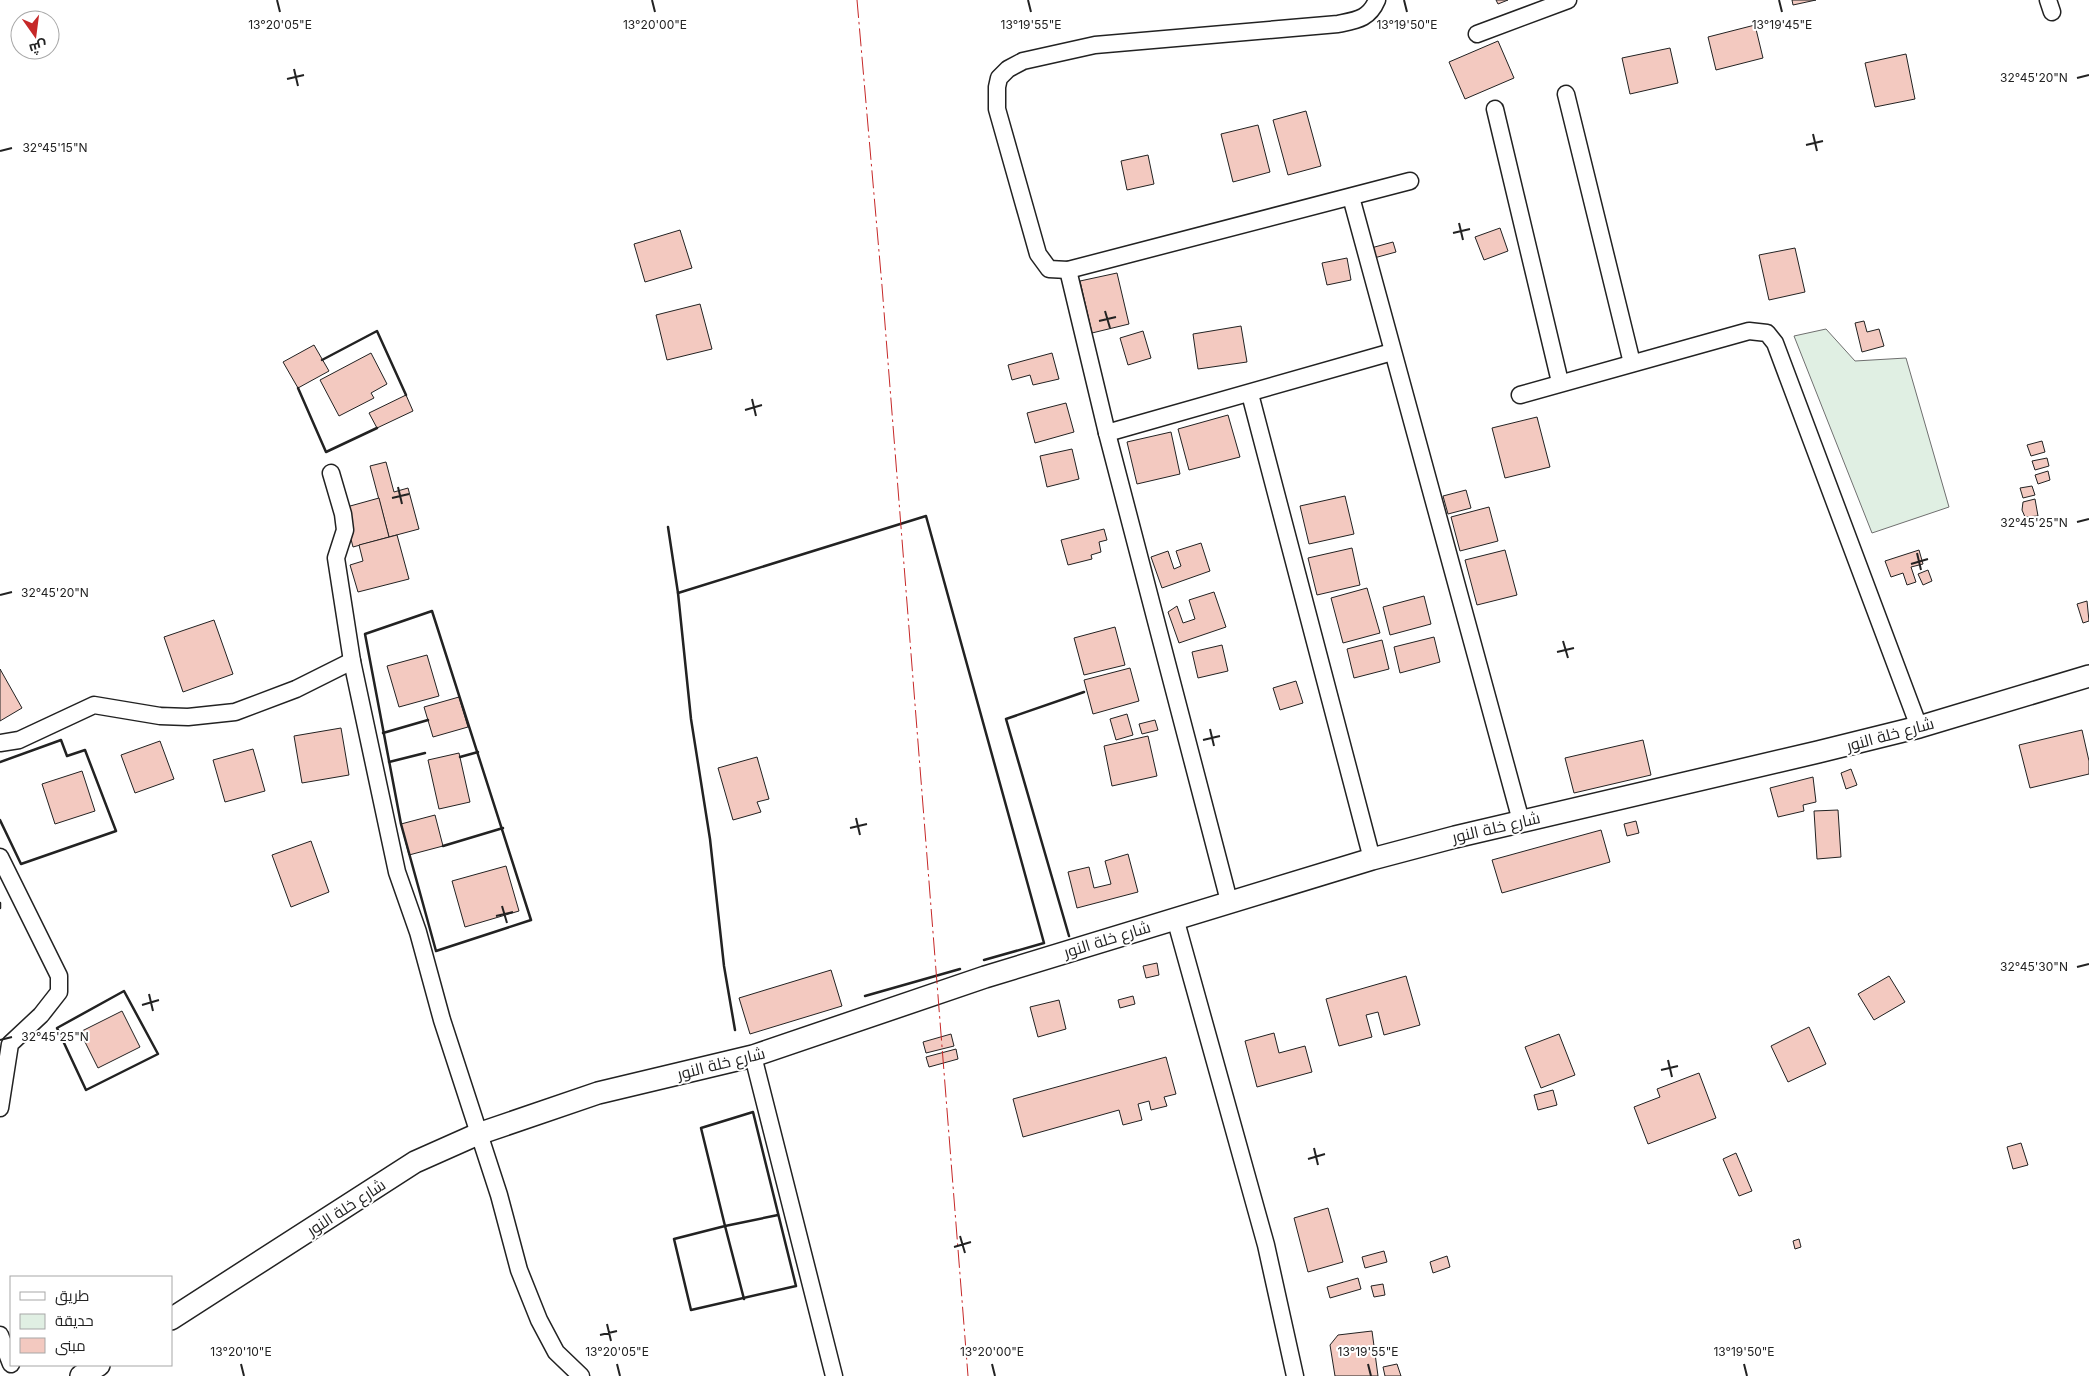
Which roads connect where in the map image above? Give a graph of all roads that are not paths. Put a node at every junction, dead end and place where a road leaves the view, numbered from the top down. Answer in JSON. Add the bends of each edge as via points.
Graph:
{"nodes":[{"id":1,"x":1377,"y":0,"type":"edge"},
{"id":2,"x":1568,"y":0,"type":"edge"},
{"id":3,"x":1477,"y":34,"type":"dead end"},
{"id":4,"x":1566,"y":94,"type":"dead end"},
{"id":5,"x":1496,"y":109,"type":"dead end"},
{"id":6,"x":1410,"y":181,"type":"dead end"},
{"id":7,"x":1351,"y":197,"type":"junction"},
{"id":8,"x":1068,"y":270,"type":"junction"},
{"id":9,"x":1392,"y":352,"type":"junction"},
{"id":10,"x":1632,"y":363,"type":"junction"},
{"id":11,"x":1560,"y":382,"type":"junction"},
{"id":12,"x":1250,"y":394,"type":"junction"},
{"id":13,"x":1520,"y":395,"type":"dead end"},
{"id":14,"x":1107,"y":433,"type":"junction"},
{"id":15,"x":331,"y":473,"type":"dead end"},
{"id":16,"x":352,"y":661,"type":"junction"},
{"id":17,"x":2089,"y":676,"type":"edge"},
{"id":18,"x":1919,"y":727,"type":"junction"},
{"id":19,"x":0,"y":743,"type":"edge"},
{"id":20,"x":1520,"y":821,"type":"junction"},
{"id":21,"x":0,"y":857,"type":"edge"},
{"id":22,"x":1372,"y":859,"type":"junction"},
{"id":23,"x":1229,"y":902,"type":"junction"},
{"id":24,"x":1175,"y":918,"type":"junction"},
{"id":25,"x":753,"y":1056,"type":"junction"},
{"id":26,"x":0,"y":1108,"type":"edge"},
{"id":27,"x":478,"y":1134,"type":"junction"},
{"id":28,"x":172,"y":1318,"type":"edge"},
{"id":29,"x":0,"y":1335,"type":"edge"},
{"id":30,"x":10,"y":1362,"type":"edge"},
{"id":31,"x":97,"y":1366,"type":"edge"},
{"id":32,"x":81,"y":1376,"type":"edge"},
{"id":33,"x":581,"y":1376,"type":"edge"},
{"id":34,"x":834,"y":1376,"type":"edge"},
{"id":35,"x":1295,"y":1376,"type":"edge"}],
"edges":[{"from":1,"to":8,"type":"street","via":[[1373,10],[1362,19],[1338,24],[1095,45],[1023,61],[1008,69],[999,78],[997,109],[1038,254],[1049,269]]},
{"from":2,"to":3,"type":"street"},
{"from":4,"to":10,"type":"street"},
{"from":5,"to":11,"type":"street"},
{"from":6,"to":7,"type":"street"},
{"from":7,"to":8,"type":"street"},
{"from":7,"to":9,"type":"street"},
{"from":8,"to":14,"type":"street"},
{"from":9,"to":12,"type":"street"},
{"from":9,"to":20,"type":"street"},
{"from":10,"to":11,"type":"street"},
{"from":10,"to":18,"type":"street","via":[[1748,331],[1768,333]]},
{"from":11,"to":13,"type":"street"},
{"from":12,"to":14,"type":"street"},
{"from":12,"to":22,"type":"street"},
{"from":14,"to":23,"type":"street"},
{"from":15,"to":16,"type":"street","via":[[345,530],[336,558]]},
{"from":16,"to":19,"type":"street","via":[[296,689],[236,712],[160,716],[94,705],[19,740]]},
{"from":16,"to":27,"type":"street","via":[[397,872]]},
{"from":17,"to":18,"type":"street","name":"شارع خلة النور"},
{"from":18,"to":20,"type":"street","name":"شارع خلة النور"},
{"from":20,"to":22,"type":"street","name":"شارع خلة النور"},
{"from":21,"to":26,"type":"street","via":[[59,976],[59,992],[10,1044]]},
{"from":22,"to":23,"type":"street","name":"شارع خلة النور"},
{"from":23,"to":24,"type":"street","name":"شارع خلة النور"},
{"from":24,"to":25,"type":"street","name":"شارع خلة النور","via":[[985,977]]},
{"from":24,"to":35,"type":"street","via":[[1266,1245]]},
{"from":25,"to":27,"type":"street","name":"شارع خلة النور","via":[[598,1093]]},
{"from":25,"to":34,"type":"street"},
{"from":27,"to":28,"type":"street","name":"شارع خلة النور","via":[[415,1162]]},
{"from":27,"to":33,"type":"street","via":[[519,1270],[538,1320],[556,1352]]},
{"from":29,"to":30,"type":"street"},
{"from":31,"to":32,"type":"street"}]}
